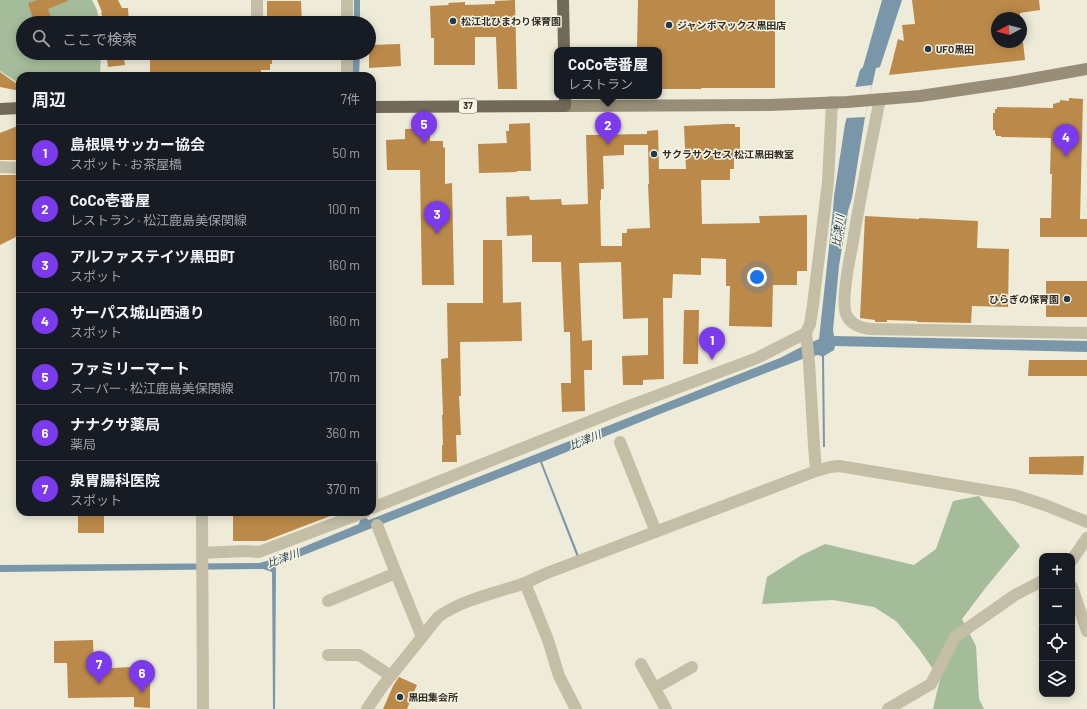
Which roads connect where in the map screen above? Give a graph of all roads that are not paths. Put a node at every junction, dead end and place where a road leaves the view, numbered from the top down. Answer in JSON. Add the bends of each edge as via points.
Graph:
{"nodes":[{"id":1,"x":257,"y":0,"type":"edge"},
{"id":2,"x":347,"y":0,"type":"edge"},
{"id":3,"x":563,"y":0,"type":"edge"},
{"id":4,"x":257,"y":16,"type":"edge"},
{"id":5,"x":347,"y":16,"type":"edge"},
{"id":6,"x":564,"y":47,"type":"edge"},
{"id":7,"x":347,"y":60,"type":"edge"},
{"id":8,"x":1087,"y":69,"type":"edge"},
{"id":9,"x":347,"y":72,"type":"edge"},
{"id":10,"x":876,"y":99,"type":"junction"},
{"id":11,"x":565,"y":101,"type":"edge"},
{"id":12,"x":832,"y":102,"type":"junction"},
{"id":13,"x":376,"y":107,"type":"edge"},
{"id":14,"x":16,"y":108,"type":"edge"},
{"id":15,"x":0,"y":109,"type":"edge"},
{"id":16,"x":0,"y":167,"type":"edge"},
{"id":17,"x":16,"y":168,"type":"edge"},
{"id":18,"x":1087,"y":333,"type":"edge"},
{"id":19,"x":807,"y":337,"type":"junction"},
{"id":20,"x":620,"y":442,"type":"dead end"},
{"id":21,"x":816,"y":471,"type":"junction"},
{"id":22,"x":376,"y":506,"type":"edge"},
{"id":23,"x":202,"y":516,"type":"edge"},
{"id":24,"x":355,"y":516,"type":"edge"},
{"id":25,"x":1087,"y":522,"type":"edge"},
{"id":26,"x":377,"y":525,"type":"dead end"},
{"id":27,"x":656,"y":532,"type":"junction"},
{"id":28,"x":1087,"y":538,"type":"edge"},
{"id":29,"x":202,"y":555,"type":"junction"},
{"id":30,"x":1075,"y":556,"type":"edge"},
{"id":31,"x":396,"y":573,"type":"junction"},
{"id":32,"x":525,"y":582,"type":"junction"},
{"id":33,"x":1039,"y":583,"type":"edge"},
{"id":34,"x":1073,"y":589,"type":"edge"},
{"id":35,"x":328,"y":601,"type":"dead end"},
{"id":36,"x":1087,"y":631,"type":"edge"},
{"id":37,"x":422,"y":637,"type":"junction"},
{"id":38,"x":328,"y":655,"type":"dead end"},
{"id":39,"x":641,"y":664,"type":"dead end"},
{"id":40,"x":692,"y":667,"type":"dead end"},
{"id":41,"x":391,"y":676,"type":"junction"},
{"id":42,"x":655,"y":688,"type":"junction"},
{"id":43,"x":203,"y":709,"type":"edge"},
{"id":44,"x":367,"y":709,"type":"edge"},
{"id":45,"x":576,"y":709,"type":"edge"},
{"id":46,"x":666,"y":709,"type":"edge"},
{"id":47,"x":888,"y":709,"type":"edge"}],
"edges":[{"from":1,"to":4,"type":"street"},
{"from":2,"to":5,"type":"street"},
{"from":3,"to":6,"type":"main road"},
{"from":7,"to":9,"type":"street"},
{"from":8,"to":10,"type":"street","via":[[920,96]]},
{"from":10,"to":12,"type":"street"},
{"from":10,"to":18,"type":"street","via":[[848,270],[844,306],[851,321],[862,328],[871,329]]},
{"from":11,"to":12,"type":"street","via":[[761,105]]},
{"from":11,"to":13,"type":"main road","number":"37"},
{"from":12,"to":19,"type":"street","via":[[828,182]]},
{"from":14,"to":15,"type":"main road"},
{"from":16,"to":17,"type":"street"},
{"from":19,"to":21,"type":"street"},
{"from":19,"to":22,"type":"street"},
{"from":20,"to":27,"type":"street"},
{"from":21,"to":25,"type":"street","via":[[840,466],[1014,496]]},
{"from":21,"to":27,"type":"street"},
{"from":23,"to":29,"type":"street"},
{"from":24,"to":29,"type":"street","via":[[259,552]]},
{"from":26,"to":31,"type":"street"},
{"from":27,"to":32,"type":"street"},
{"from":28,"to":30,"type":"street"},
{"from":29,"to":43,"type":"street"},
{"from":31,"to":35,"type":"street"},
{"from":31,"to":37,"type":"street"},
{"from":32,"to":37,"type":"street","via":[[445,612]]},
{"from":32,"to":45,"type":"street","via":[[560,676]]},
{"from":33,"to":47,"type":"street","via":[[1015,595],[955,637],[931,684]]},
{"from":34,"to":36,"type":"street"},
{"from":37,"to":41,"type":"street"},
{"from":38,"to":41,"type":"street","via":[[359,656]]},
{"from":39,"to":42,"type":"street"},
{"from":40,"to":42,"type":"street"},
{"from":41,"to":44,"type":"street"},
{"from":42,"to":46,"type":"street"}]}
